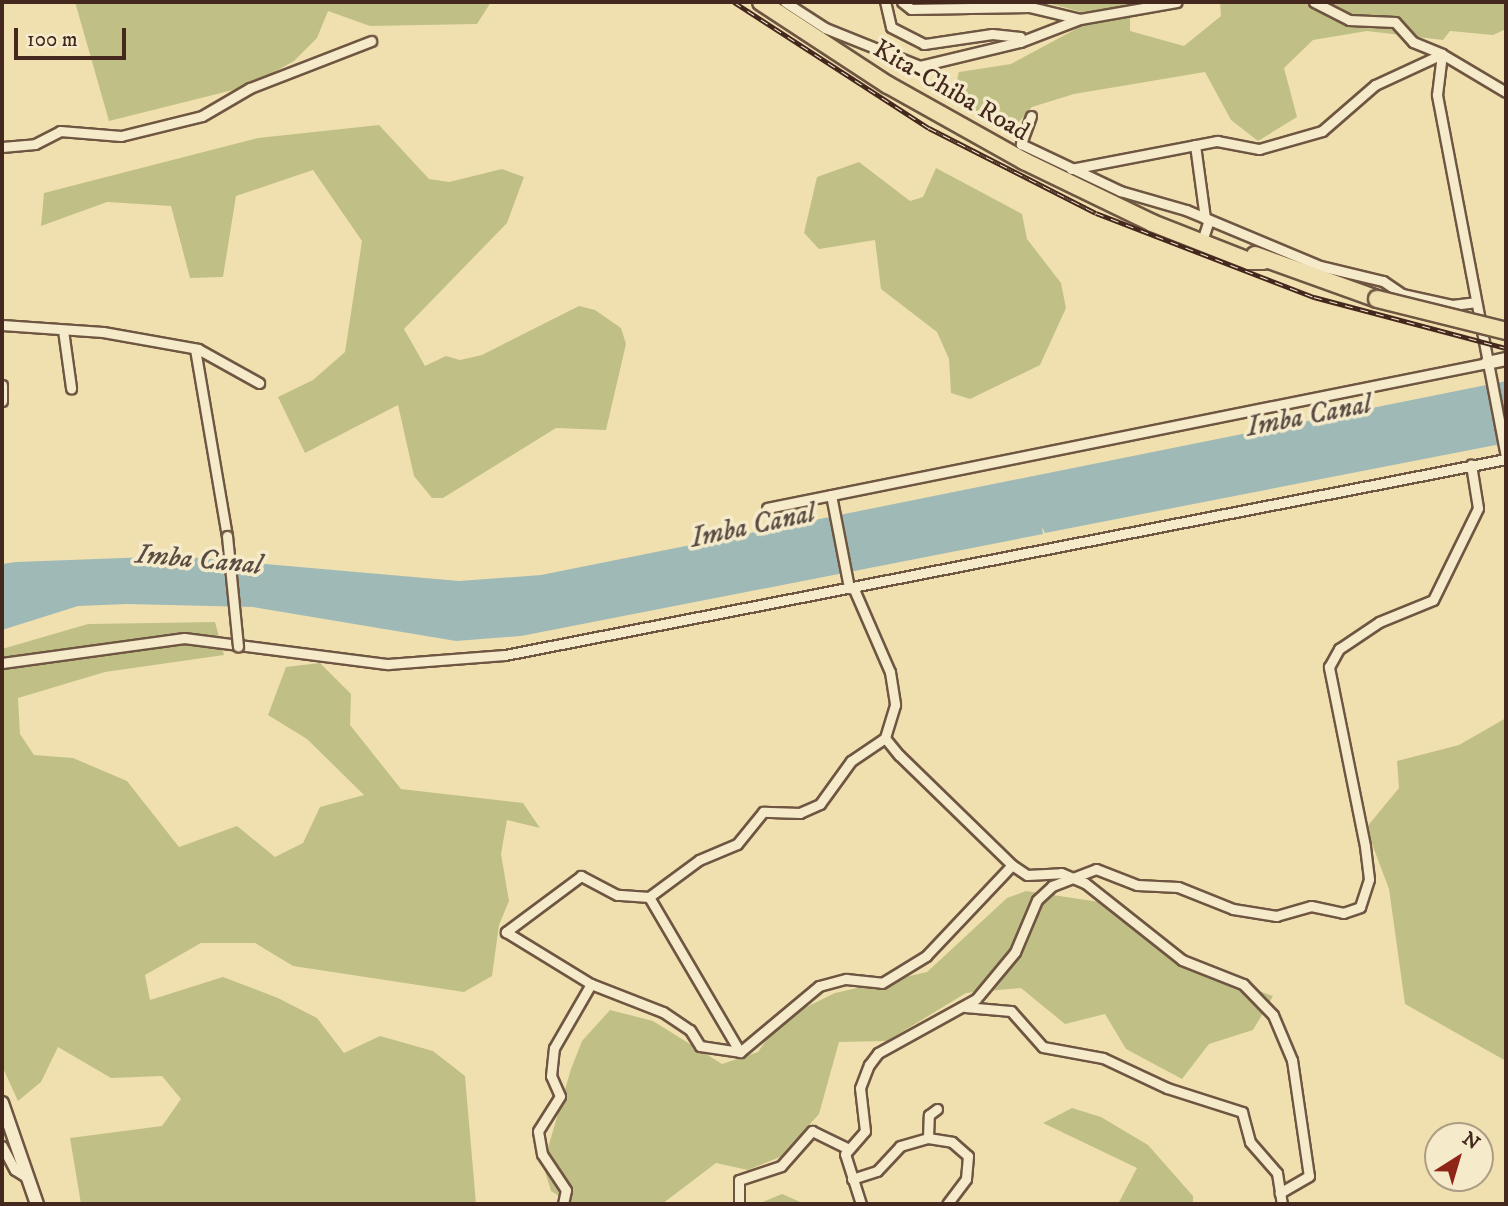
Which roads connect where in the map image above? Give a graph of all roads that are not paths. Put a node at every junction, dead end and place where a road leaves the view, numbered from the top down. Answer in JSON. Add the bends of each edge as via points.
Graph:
{"nodes":[{"id":1,"x":761,"y":2,"type":"edge"},
{"id":2,"x":785,"y":2,"type":"edge"},
{"id":3,"x":886,"y":2,"type":"edge"},
{"id":4,"x":901,"y":2,"type":"edge"},
{"id":5,"x":940,"y":2,"type":"edge"},
{"id":6,"x":1177,"y":2,"type":"edge"},
{"id":7,"x":1314,"y":2,"type":"edge"},
{"id":8,"x":1080,"y":19,"type":"junction"},
{"id":9,"x":371,"y":41,"type":"dead end"},
{"id":10,"x":1020,"y":42,"type":"junction"},
{"id":11,"x":1442,"y":54,"type":"junction"},
{"id":12,"x":1506,"y":92,"type":"edge"},
{"id":13,"x":1031,"y":116,"type":"dead end"},
{"id":14,"x":1195,"y":145,"type":"junction"},
{"id":15,"x":2,"y":147,"type":"edge"},
{"id":16,"x":1071,"y":169,"type":"junction"},
{"id":17,"x":1125,"y":208,"type":"junction"},
{"id":18,"x":1206,"y":224,"type":"junction"},
{"id":19,"x":1263,"y":261,"type":"junction"},
{"id":20,"x":1475,"y":302,"type":"junction"},
{"id":21,"x":2,"y":325,"type":"edge"},
{"id":22,"x":64,"y":330,"type":"junction"},
{"id":23,"x":1506,"y":331,"type":"edge"},
{"id":24,"x":195,"y":349,"type":"junction"},
{"id":25,"x":1506,"y":359,"type":"edge"},
{"id":26,"x":1488,"y":369,"type":"junction"},
{"id":27,"x":259,"y":383,"type":"dead end"},
{"id":28,"x":2,"y":385,"type":"edge"},
{"id":29,"x":71,"y":388,"type":"dead end"},
{"id":30,"x":2,"y":401,"type":"edge"},
{"id":31,"x":1506,"y":457,"type":"edge"},
{"id":32,"x":1471,"y":465,"type":"junction"},
{"id":33,"x":831,"y":495,"type":"junction"},
{"id":34,"x":767,"y":508,"type":"dead end"},
{"id":35,"x":850,"y":584,"type":"junction"},
{"id":36,"x":238,"y":646,"type":"dead end"},
{"id":37,"x":2,"y":663,"type":"edge"},
{"id":38,"x":885,"y":738,"type":"junction"},
{"id":39,"x":1012,"y":864,"type":"junction"},
{"id":40,"x":1072,"y":876,"type":"junction"},
{"id":41,"x":649,"y":897,"type":"junction"},
{"id":42,"x":591,"y":984,"type":"junction"},
{"id":43,"x":965,"y":1007,"type":"junction"},
{"id":44,"x":740,"y":1052,"type":"junction"},
{"id":45,"x":2,"y":1103,"type":"edge"},
{"id":46,"x":937,"y":1109,"type":"dead end"},
{"id":47,"x":928,"y":1138,"type":"junction"},
{"id":48,"x":2,"y":1146,"type":"edge"},
{"id":49,"x":847,"y":1148,"type":"junction"},
{"id":50,"x":28,"y":1178,"type":"junction"},
{"id":51,"x":852,"y":1179,"type":"junction"},
{"id":52,"x":1279,"y":1193,"type":"junction"},
{"id":53,"x":37,"y":1204,"type":"edge"},
{"id":54,"x":563,"y":1204,"type":"edge"},
{"id":55,"x":739,"y":1204,"type":"edge"},
{"id":56,"x":861,"y":1204,"type":"edge"},
{"id":57,"x":947,"y":1204,"type":"edge"},
{"id":58,"x":1282,"y":1204,"type":"edge"}],
"edges":[{"from":1,"to":17,"type":"highway","name":"Kita-Chiba Road","via":[[942,117]]},
{"from":2,"to":10,"type":"street","via":[[825,28],[920,66]]},
{"from":3,"to":10,"type":"street","via":[[891,27],[924,44],[992,34]]},
{"from":4,"to":5,"type":"street"},
{"from":4,"to":8,"type":"street","via":[[911,9],[1030,7]]},
{"from":6,"to":8,"type":"street"},
{"from":7,"to":11,"type":"street","via":[[1349,20],[1395,22],[1413,42]]},
{"from":8,"to":10,"type":"street"},
{"from":9,"to":15,"type":"street","via":[[250,88],[202,116],[121,136],[60,131],[35,144]]},
{"from":11,"to":12,"type":"street"},
{"from":11,"to":14,"type":"street","via":[[1375,85],[1322,131],[1259,149],[1217,141]]},
{"from":11,"to":20,"type":"street","via":[[1437,95]]},
{"from":13,"to":16,"type":"street","via":[[1021,144]]},
{"from":14,"to":16,"type":"street"},
{"from":14,"to":18,"type":"street"},
{"from":16,"to":18,"type":"street"},
{"from":17,"to":18,"type":"highway","name":"Kita-Chiba Road"},
{"from":17,"to":19,"type":"highway","name":"Kita-Chiba Road","via":[[1216,250]]},
{"from":18,"to":19,"type":"highway","name":"Kita-Chiba Road"},
{"from":18,"to":20,"type":"street","via":[[1320,266],[1384,281],[1402,294],[1452,305]]},
{"from":19,"to":23,"type":"highway","name":"Kita-Chiba Road","bridge":true,"via":[[1377,299]]},
{"from":20,"to":26,"type":"street"},
{"from":21,"to":22,"type":"street"},
{"from":22,"to":24,"type":"street"},
{"from":22,"to":29,"type":"street"},
{"from":24,"to":27,"type":"street"},
{"from":24,"to":36,"type":"street","bridge":true,"via":[[227,536]]},
{"from":25,"to":26,"type":"street"},
{"from":26,"to":31,"type":"street"},
{"from":26,"to":33,"type":"street"},
{"from":28,"to":30,"type":"street"},
{"from":31,"to":32,"type":"street"},
{"from":32,"to":35,"type":"street"},
{"from":32,"to":40,"type":"street","via":[[1478,508],[1433,600],[1373,625],[1339,649],[1329,667],[1365,846],[1369,879],[1360,907],[1343,913],[1311,906],[1276,916],[1233,909],[1178,887],[1137,885],[1096,869]]},
{"from":33,"to":34,"type":"street"},
{"from":33,"to":35,"type":"street"},
{"from":35,"to":37,"type":"street","via":[[463,661],[345,661],[184,638]]},
{"from":35,"to":38,"type":"street","via":[[890,672],[895,705]]},
{"from":38,"to":39,"type":"street"},
{"from":38,"to":41,"type":"street","via":[[851,761],[820,804],[800,813],[763,813],[737,844],[699,860]]},
{"from":39,"to":40,"type":"street","via":[[1027,875]]},
{"from":39,"to":44,"type":"street","via":[[926,956],[882,983],[846,979],[819,986],[774,1018]]},
{"from":40,"to":43,"type":"street","via":[[1037,900],[1015,951]]},
{"from":40,"to":52,"type":"street","via":[[1182,960],[1243,984],[1273,1015],[1292,1060],[1308,1176]]},
{"from":41,"to":42,"type":"street","via":[[617,895],[581,876],[506,932]]},
{"from":41,"to":44,"type":"street"},
{"from":42,"to":44,"type":"street","via":[[663,1012],[684,1025],[700,1046]]},
{"from":42,"to":54,"type":"street","via":[[554,1048],[551,1076],[560,1096],[538,1131],[542,1154],[566,1190]]},
{"from":43,"to":49,"type":"street","via":[[878,1053],[862,1077],[865,1131]]},
{"from":43,"to":52,"type":"street","via":[[1012,1011],[1043,1047],[1103,1058],[1167,1088],[1242,1112],[1250,1142],[1277,1172]]},
{"from":45,"to":50,"type":"street"},
{"from":46,"to":47,"type":"street","via":[[929,1115]]},
{"from":47,"to":51,"type":"street","via":[[900,1146],[877,1171]]},
{"from":47,"to":57,"type":"street","via":[[952,1142],[968,1156],[966,1179]]},
{"from":48,"to":50,"type":"street","via":[[15,1170]]},
{"from":49,"to":51,"type":"street"},
{"from":49,"to":55,"type":"street","via":[[812,1131],[781,1166],[739,1180]]},
{"from":50,"to":53,"type":"street"},
{"from":51,"to":56,"type":"street"},
{"from":52,"to":58,"type":"street"}]}
